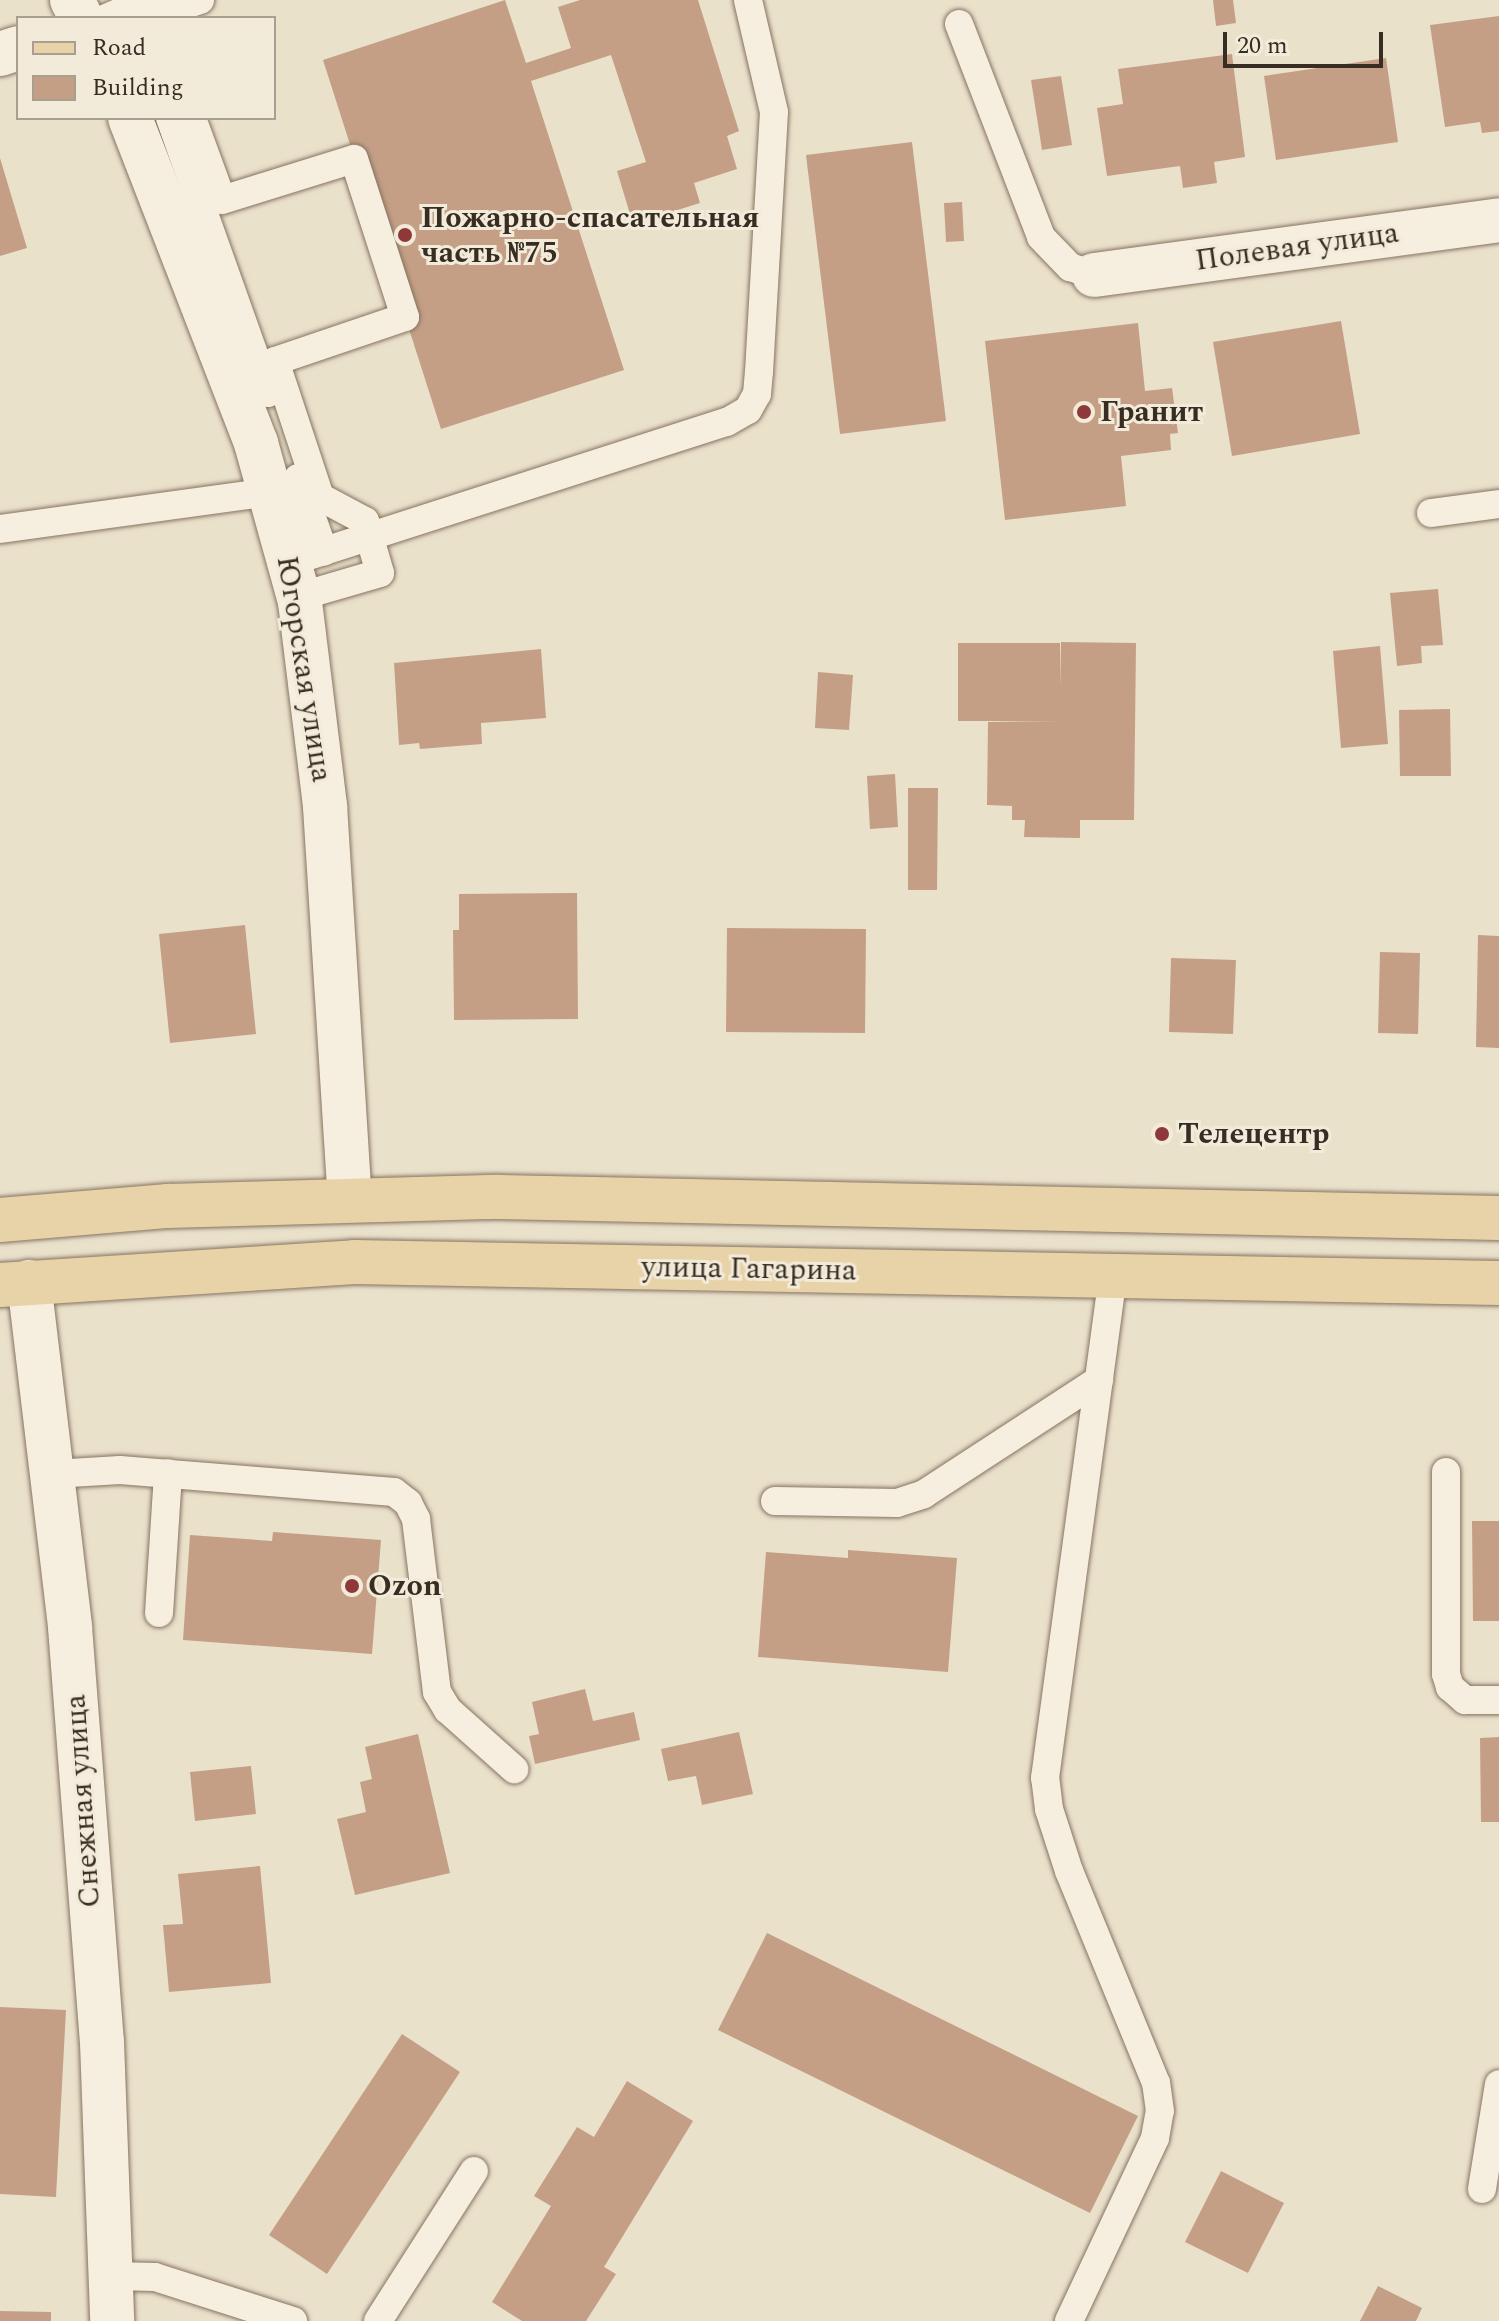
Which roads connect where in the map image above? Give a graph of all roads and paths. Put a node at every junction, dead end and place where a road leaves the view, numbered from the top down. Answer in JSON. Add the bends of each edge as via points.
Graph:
{"nodes":[{"id":1,"x":200,"y":0,"type":"edge"},
{"id":2,"x":748,"y":0,"type":"edge"},
{"id":3,"x":111,"y":16,"type":"edge"},
{"id":4,"x":152,"y":16,"type":"edge"},
{"id":5,"x":155,"y":16,"type":"edge"},
{"id":6,"x":959,"y":24,"type":"dead end"},
{"id":7,"x":131,"y":120,"type":"edge"},
{"id":8,"x":144,"y":120,"type":"edge"},
{"id":9,"x":171,"y":120,"type":"edge"},
{"id":10,"x":193,"y":120,"type":"edge"},
{"id":11,"x":1499,"y":220,"type":"edge"},
{"id":12,"x":1094,"y":275,"type":"joint"},
{"id":13,"x":271,"y":492,"type":"junction"},
{"id":14,"x":1499,"y":504,"type":"edge"},
{"id":15,"x":1431,"y":513,"type":"dead end"},
{"id":16,"x":0,"y":529,"type":"edge"},
{"id":17,"x":371,"y":539,"type":"junction"},
{"id":18,"x":303,"y":558,"type":"junction"},
{"id":19,"x":350,"y":1198,"type":"junction"},
{"id":20,"x":1499,"y":1218,"type":"edge"},
{"id":21,"x":12,"y":1219,"type":"edge"},
{"id":22,"x":354,"y":1262,"type":"junction"},
{"id":23,"x":1113,"y":1275,"type":"junction"},
{"id":24,"x":1499,"y":1283,"type":"edge"},
{"id":25,"x":14,"y":1284,"type":"edge"},
{"id":26,"x":1099,"y":1380,"type":"junction"},
{"id":27,"x":1446,"y":1472,"type":"dead end"},
{"id":28,"x":168,"y":1473,"type":"junction"},
{"id":29,"x":53,"y":1474,"type":"junction"},
{"id":30,"x":775,"y":1501,"type":"dead end"},
{"id":31,"x":159,"y":1613,"type":"dead end"},
{"id":32,"x":1499,"y":1700,"type":"edge"},
{"id":33,"x":514,"y":1769,"type":"dead end"},
{"id":34,"x":1499,"y":2084,"type":"edge"},
{"id":35,"x":474,"y":2171,"type":"dead end"},
{"id":36,"x":1482,"y":2189,"type":"dead end"},
{"id":37,"x":114,"y":2276,"type":"junction"},
{"id":38,"x":112,"y":2321,"type":"edge"},
{"id":39,"x":293,"y":2321,"type":"edge"},
{"id":40,"x":378,"y":2321,"type":"edge"},
{"id":41,"x":1069,"y":2321,"type":"edge"}],
"edges":[{"from":1,"to":5,"type":"lane"},
{"from":2,"to":17,"type":"lane","via":[[774,112],[759,372],[757,394],[748,410],[727,422]]},
{"from":3,"to":4,"type":"lane","via":[[148,0]]},
{"from":6,"to":12,"type":"lane","via":[[1041,237],[1070,267]]},
{"from":7,"to":13,"type":"street","name":"Югорская улица"},
{"from":8,"to":18,"type":"lane"},
{"from":9,"to":18,"type":"lane"},
{"from":10,"to":17,"type":"lane","via":[[222,200],[354,159],[405,317],[275,361],[320,497],[365,521]]},
{"from":11,"to":12,"type":"street","name":"Полевая улица"},
{"from":13,"to":16,"type":"lane"},
{"from":13,"to":18,"type":"street","name":"Югорская улица"},
{"from":14,"to":15,"type":"lane"},
{"from":17,"to":18,"type":"lane"},
{"from":17,"to":18,"type":"lane","via":[[380,573],[305,595]]},
{"from":18,"to":19,"type":"street","name":"Югорская улица"},
{"from":19,"to":20,"type":"main road"},
{"from":19,"to":21,"type":"main road"},
{"from":19,"to":22,"type":"main road"},
{"from":21,"to":25,"type":"main road"},
{"from":22,"to":23,"type":"main road","name":"улица Гагарина"},
{"from":22,"to":25,"type":"main road","name":"улица Гагарина"},
{"from":23,"to":24,"type":"main road","name":"улица Гагарина"},
{"from":23,"to":26,"type":"lane"},
{"from":25,"to":29,"type":"street","name":"Снежная улица"},
{"from":26,"to":30,"type":"lane","via":[[924,1494],[897,1503]]},
{"from":26,"to":41,"type":"lane","via":[[1045,1778],[1069,1871],[1156,2083],[1160,2111],[1155,2138]]},
{"from":27,"to":32,"type":"lane","via":[[1446,1674],[1450,1687],[1465,1700]]},
{"from":28,"to":29,"type":"lane"},
{"from":28,"to":31,"type":"lane"},
{"from":28,"to":33,"type":"lane","via":[[379,1488],[408,1503],[416,1519],[437,1692],[448,1710]]},
{"from":29,"to":37,"type":"street","name":"Снежная улица","via":[[98,1994]]},
{"from":34,"to":36,"type":"lane"},
{"from":35,"to":40,"type":"lane"},
{"from":37,"to":38,"type":"street","name":"Снежная улица"},
{"from":37,"to":39,"type":"lane","via":[[155,2277]]}]}
